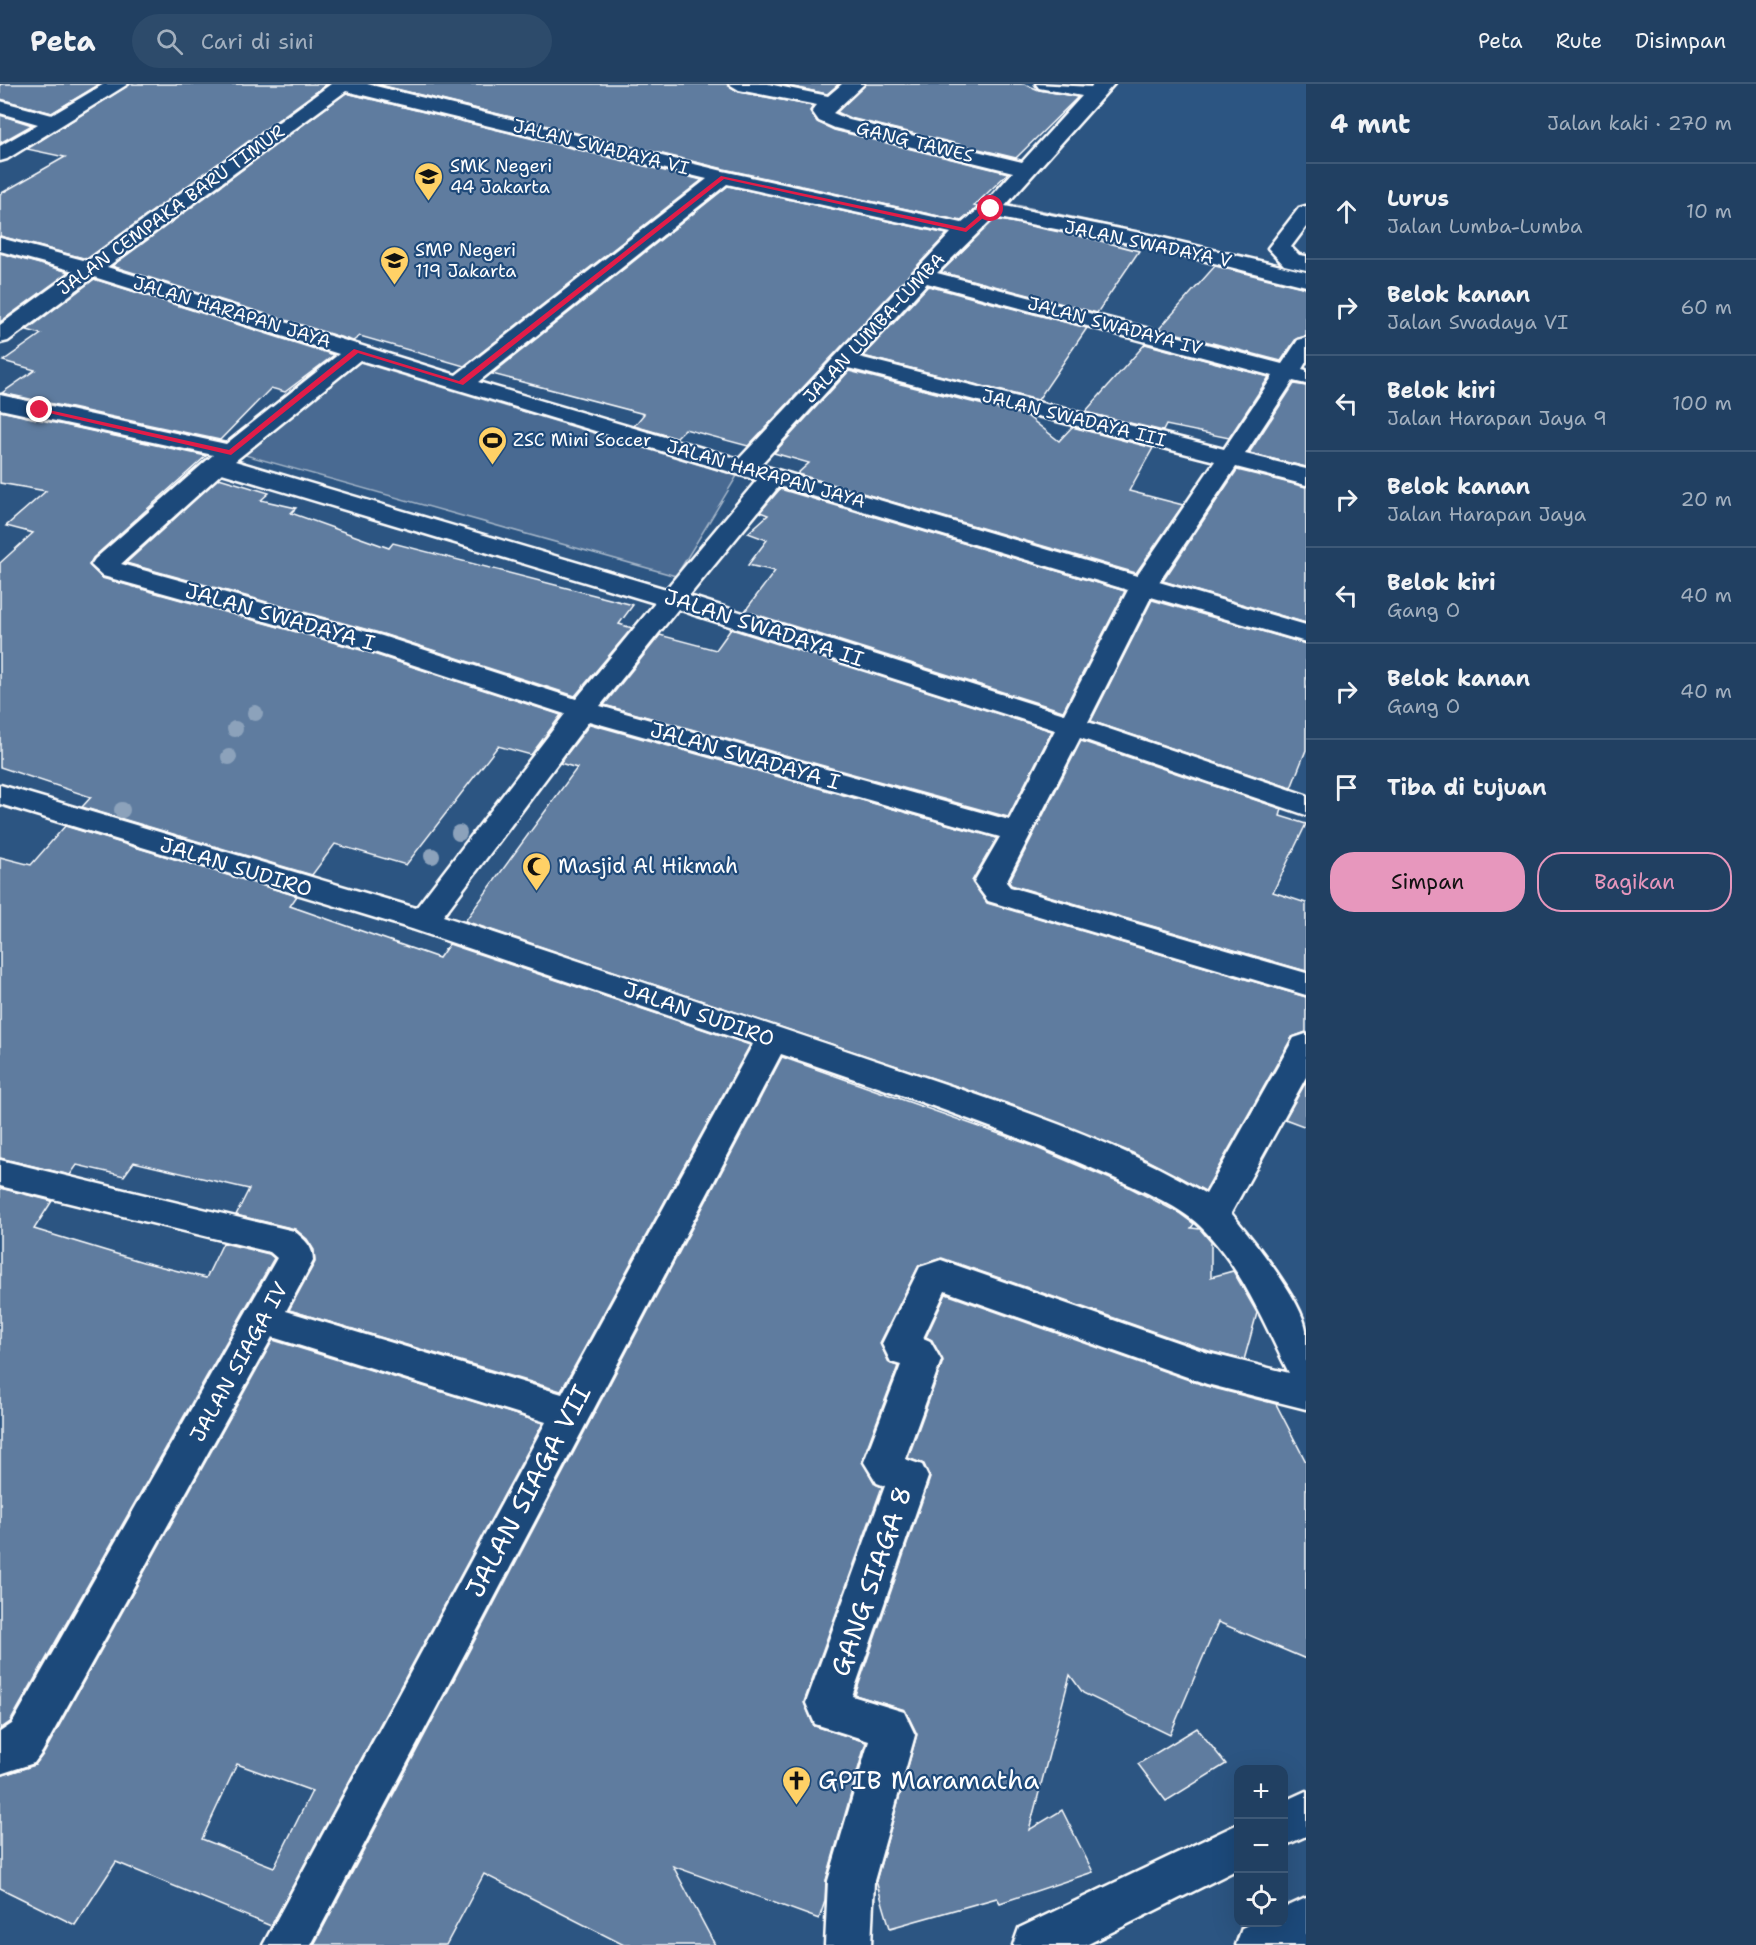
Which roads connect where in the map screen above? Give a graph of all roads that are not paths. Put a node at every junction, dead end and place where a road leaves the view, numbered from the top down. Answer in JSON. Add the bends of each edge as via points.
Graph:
{"nodes":[{"id":1,"x":118,"y":84,"type":"edge"},
{"id":2,"x":342,"y":84,"type":"edge"},
{"id":3,"x":739,"y":84,"type":"edge"},
{"id":4,"x":854,"y":84,"type":"edge"},
{"id":5,"x":1046,"y":84,"type":"edge"},
{"id":6,"x":1100,"y":88,"type":"edge"},
{"id":7,"x":835,"y":102,"type":"junction"},
{"id":8,"x":0,"y":107,"type":"edge"},
{"id":9,"x":53,"y":122,"type":"junction"},
{"id":10,"x":0,"y":155,"type":"edge"},
{"id":11,"x":1027,"y":169,"type":"junction"},
{"id":12,"x":723,"y":177,"type":"junction"},
{"id":13,"x":993,"y":206,"type":"junction"},
{"id":14,"x":1306,"y":212,"type":"edge"},
{"id":15,"x":966,"y":231,"type":"junction"},
{"id":16,"x":0,"y":244,"type":"edge"},
{"id":17,"x":1306,"y":263,"type":"edge"},
{"id":18,"x":90,"y":269,"type":"junction"},
{"id":19,"x":924,"y":276,"type":"junction"},
{"id":20,"x":1306,"y":279,"type":"edge"},
{"id":21,"x":0,"y":336,"type":"edge"},
{"id":22,"x":1306,"y":345,"type":"edge"},
{"id":23,"x":357,"y":351,"type":"junction"},
{"id":24,"x":843,"y":360,"type":"junction"},
{"id":25,"x":1296,"y":375,"type":"edge"},
{"id":26,"x":460,"y":384,"type":"junction"},
{"id":27,"x":0,"y":402,"type":"edge"},
{"id":28,"x":1232,"y":457,"type":"junction"},
{"id":29,"x":224,"y":458,"type":"junction"},
{"id":30,"x":744,"y":468,"type":"junction"},
{"id":31,"x":773,"y":477,"type":"junction"},
{"id":32,"x":1306,"y":477,"type":"edge"},
{"id":33,"x":1143,"y":586,"type":"junction"},
{"id":34,"x":673,"y":599,"type":"junction"},
{"id":35,"x":1306,"y":634,"type":"edge"},
{"id":36,"x":582,"y":710,"type":"junction"},
{"id":37,"x":1073,"y":726,"type":"junction"},
{"id":38,"x":0,"y":794,"type":"edge"},
{"id":39,"x":1306,"y":805,"type":"edge"},
{"id":40,"x":1017,"y":832,"type":"junction"},
{"id":41,"x":423,"y":921,"type":"junction"},
{"id":42,"x":1306,"y":984,"type":"edge"},
{"id":43,"x":773,"y":1038,"type":"junction"},
{"id":44,"x":1306,"y":1046,"type":"edge"},
{"id":45,"x":0,"y":1173,"type":"edge"},
{"id":46,"x":1212,"y":1215,"type":"junction"},
{"id":47,"x":263,"y":1319,"type":"junction"},
{"id":48,"x":1306,"y":1369,"type":"edge"},
{"id":49,"x":1306,"y":1393,"type":"edge"},
{"id":50,"x":570,"y":1413,"type":"junction"},
{"id":51,"x":14,"y":1745,"type":"edge"},
{"id":52,"x":1306,"y":1813,"type":"edge"},
{"id":53,"x":1288,"y":1822,"type":"edge"},
{"id":54,"x":1234,"y":1848,"type":"edge"},
{"id":55,"x":1306,"y":1921,"type":"edge"},
{"id":56,"x":286,"y":1945,"type":"edge"},
{"id":57,"x":848,"y":1945,"type":"edge"},
{"id":58,"x":1036,"y":1945,"type":"edge"},
{"id":59,"x":1259,"y":1945,"type":"edge"}],
"edges":[{"from":1,"to":9,"type":"street"},
{"from":2,"to":12,"type":"street","name":"JALAN SWADAYA VI"},
{"from":2,"to":18,"type":"street","name":"JALAN CEMPAKA BARU TIMUR"},
{"from":3,"to":7,"type":"street"},
{"from":4,"to":7,"type":"street"},
{"from":5,"to":6,"type":"street"},
{"from":6,"to":11,"type":"street","name":"JALAN LUMBA-LUMBA"},
{"from":7,"to":11,"type":"street","name":"GANG TAWES","via":[[822,111],[842,124]]},
{"from":8,"to":9,"type":"street"},
{"from":9,"to":10,"type":"street"},
{"from":11,"to":13,"type":"street","name":"JALAN LUMBA-LUMBA"},
{"from":12,"to":15,"type":"street","name":"JALAN SWADAYA VI"},
{"from":12,"to":26,"type":"street"},
{"from":13,"to":15,"type":"street","name":"JALAN LUMBA-LUMBA"},
{"from":13,"to":20,"type":"street","name":"JALAN SWADAYA V"},
{"from":14,"to":17,"type":"street","via":[[1279,248],[1284,255]]},
{"from":15,"to":19,"type":"street","name":"JALAN LUMBA-LUMBA"},
{"from":16,"to":18,"type":"street","name":"JALAN HARAPAN JAYA"},
{"from":18,"to":21,"type":"street","name":"JALAN CEMPAKA BARU TIMUR"},
{"from":18,"to":23,"type":"street","name":"JALAN HARAPAN JAYA"},
{"from":19,"to":24,"type":"street","name":"JALAN LUMBA-LUMBA"},
{"from":19,"to":25,"type":"street","name":"JALAN SWADAYA IV"},
{"from":22,"to":25,"type":"street"},
{"from":23,"to":26,"type":"street","name":"JALAN HARAPAN JAYA"},
{"from":23,"to":29,"type":"street"},
{"from":24,"to":28,"type":"street","name":"JALAN SWADAYA III"},
{"from":24,"to":30,"type":"street","name":"JALAN LUMBA-LUMBA"},
{"from":25,"to":28,"type":"street"},
{"from":26,"to":30,"type":"street","name":"JALAN HARAPAN JAYA"},
{"from":27,"to":29,"type":"street","name":"JALAN SWADAYA II"},
{"from":28,"to":32,"type":"street","name":"JALAN SWADAYA III"},
{"from":28,"to":33,"type":"street"},
{"from":29,"to":34,"type":"street","name":"JALAN SWADAYA II"},
{"from":29,"to":36,"type":"street","name":"JALAN SWADAYA I","via":[[104,565],[372,642]]},
{"from":30,"to":31,"type":"street","name":"JALAN HARAPAN JAYA"},
{"from":31,"to":33,"type":"street","name":"JALAN HARAPAN JAYA"},
{"from":31,"to":34,"type":"street"},
{"from":33,"to":35,"type":"street","name":"JALAN HARAPAN JAYA"},
{"from":33,"to":37,"type":"street"},
{"from":34,"to":36,"type":"street"},
{"from":34,"to":37,"type":"street","name":"JALAN SWADAYA II"},
{"from":36,"to":40,"type":"street","name":"JALAN SWADAYA I"},
{"from":36,"to":41,"type":"street"},
{"from":37,"to":39,"type":"street","name":"JALAN SWADAYA II"},
{"from":37,"to":40,"type":"street"},
{"from":38,"to":41,"type":"street","name":"JALAN SUDIRO"},
{"from":40,"to":42,"type":"street","via":[[990,882],[999,894]]},
{"from":41,"to":43,"type":"street","name":"JALAN SUDIRO"},
{"from":43,"to":46,"type":"street","name":"JALAN SUDIRO","via":[[1075,1146],[1161,1184]]},
{"from":43,"to":50,"type":"street","name":"JALAN SIAGA VII"},
{"from":44,"to":46,"type":"street"},
{"from":45,"to":47,"type":"street","name":"JALAN SIAGA IV","via":[[281,1241],[295,1252],[295,1261]]},
{"from":46,"to":48,"type":"street","name":"JALAN SUDIRO","via":[[1248,1259],[1277,1306]]},
{"from":47,"to":50,"type":"street"},
{"from":47,"to":51,"type":"street","name":"JALAN SIAGA IV"},
{"from":49,"to":57,"type":"street","name":"GANG SIAGA 8","via":[[1207,1368],[941,1275],[933,1277],[902,1344],[904,1351],[917,1352],[922,1360],[884,1462],[891,1470],[908,1477],[828,1703],[830,1710],[889,1726],[893,1734],[851,1881]]},
{"from":50,"to":56,"type":"street","name":"JALAN SIAGA VII"},
{"from":52,"to":53,"type":"street"},
{"from":54,"to":58,"type":"street"},
{"from":55,"to":59,"type":"street"}]}
